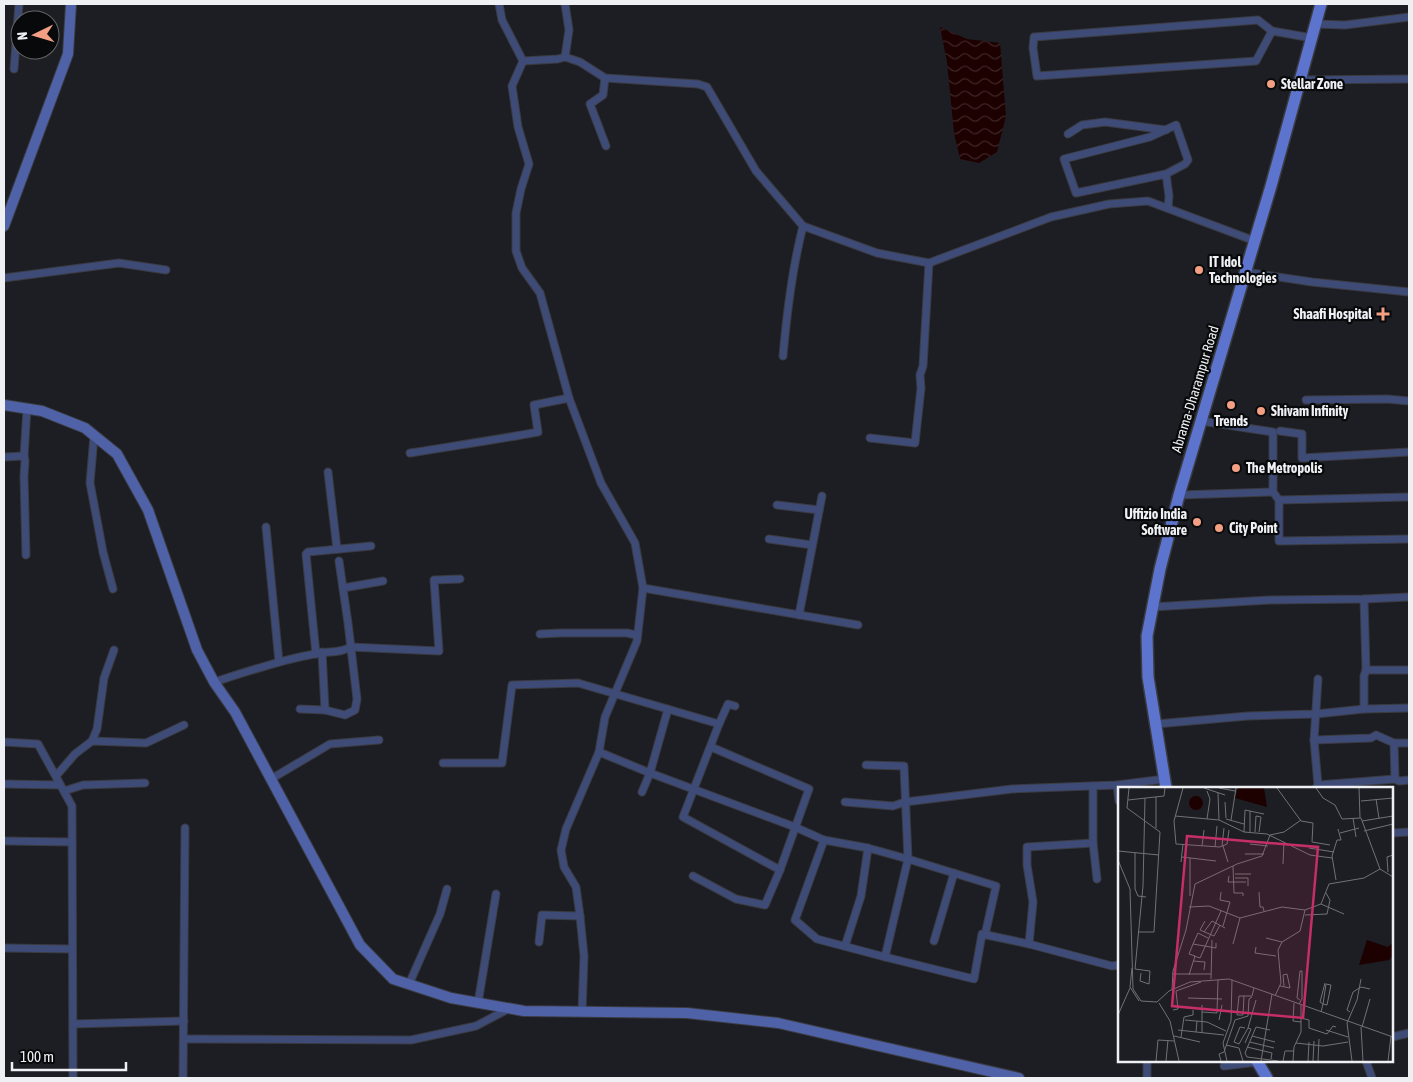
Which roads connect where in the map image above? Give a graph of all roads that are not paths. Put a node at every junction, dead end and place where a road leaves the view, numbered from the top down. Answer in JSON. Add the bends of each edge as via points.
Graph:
{"nodes":[{"id":1,"x":19,"y":4,"type":"edge"},
{"id":2,"x":72,"y":4,"type":"edge"},
{"id":3,"x":499,"y":4,"type":"edge"},
{"id":4,"x":565,"y":4,"type":"edge"},
{"id":5,"x":1321,"y":4,"type":"edge"},
{"id":6,"x":1409,"y":17,"type":"edge"},
{"id":7,"x":1315,"y":24,"type":"junction"},
{"id":8,"x":1272,"y":31,"type":"junction"},
{"id":9,"x":1312,"y":38,"type":"junction"},
{"id":10,"x":565,"y":57,"type":"junction"},
{"id":11,"x":523,"y":61,"type":"junction"},
{"id":12,"x":14,"y":70,"type":"dead end"},
{"id":13,"x":605,"y":78,"type":"junction"},
{"id":14,"x":1409,"y":79,"type":"edge"},
{"id":15,"x":1300,"y":80,"type":"junction"},
{"id":16,"x":1166,"y":130,"type":"junction"},
{"id":17,"x":1068,"y":134,"type":"dead end"},
{"id":18,"x":606,"y":146,"type":"dead end"},
{"id":19,"x":1166,"y":174,"type":"junction"},
{"id":20,"x":1168,"y":208,"type":"junction"},
{"id":21,"x":4,"y":226,"type":"edge"},
{"id":22,"x":803,"y":226,"type":"junction"},
{"id":23,"x":1255,"y":241,"type":"junction"},
{"id":24,"x":928,"y":263,"type":"junction"},
{"id":25,"x":166,"y":270,"type":"dead end"},
{"id":26,"x":1246,"y":272,"type":"junction"},
{"id":27,"x":4,"y":278,"type":"edge"},
{"id":28,"x":1409,"y":292,"type":"edge"},
{"id":29,"x":783,"y":356,"type":"dead end"},
{"id":30,"x":569,"y":398,"type":"junction"},
{"id":31,"x":1306,"y":400,"type":"dead end"},
{"id":32,"x":1409,"y":401,"type":"edge"},
{"id":33,"x":4,"y":405,"type":"edge"},
{"id":34,"x":27,"y":409,"type":"junction"},
{"id":35,"x":1202,"y":421,"type":"junction"},
{"id":36,"x":1280,"y":431,"type":"dead end"},
{"id":37,"x":94,"y":436,"type":"junction"},
{"id":38,"x":870,"y":438,"type":"dead end"},
{"id":39,"x":1409,"y":452,"type":"edge"},
{"id":40,"x":410,"y":453,"type":"dead end"},
{"id":41,"x":24,"y":456,"type":"junction"},
{"id":42,"x":4,"y":457,"type":"edge"},
{"id":43,"x":328,"y":472,"type":"dead end"},
{"id":44,"x":1273,"y":492,"type":"junction"},
{"id":45,"x":1179,"y":495,"type":"junction"},
{"id":46,"x":822,"y":496,"type":"dead end"},
{"id":47,"x":1409,"y":497,"type":"edge"},
{"id":48,"x":1279,"y":500,"type":"junction"},
{"id":49,"x":776,"y":505,"type":"dead end"},
{"id":50,"x":819,"y":510,"type":"junction"},
{"id":51,"x":266,"y":527,"type":"dead end"},
{"id":52,"x":769,"y":539,"type":"dead end"},
{"id":53,"x":1409,"y":540,"type":"edge"},
{"id":54,"x":812,"y":545,"type":"junction"},
{"id":55,"x":371,"y":546,"type":"dead end"},
{"id":56,"x":337,"y":549,"type":"junction"},
{"id":57,"x":26,"y":555,"type":"dead end"},
{"id":58,"x":339,"y":560,"type":"dead end"},
{"id":59,"x":460,"y":579,"type":"dead end"},
{"id":60,"x":384,"y":581,"type":"dead end"},
{"id":61,"x":343,"y":588,"type":"junction"},
{"id":62,"x":643,"y":588,"type":"junction"},
{"id":63,"x":113,"y":589,"type":"dead end"},
{"id":64,"x":1409,"y":597,"type":"edge"},
{"id":65,"x":1364,"y":599,"type":"junction"},
{"id":66,"x":1152,"y":607,"type":"junction"},
{"id":67,"x":799,"y":615,"type":"junction"},
{"id":68,"x":858,"y":625,"type":"dead end"},
{"id":69,"x":540,"y":634,"type":"dead end"},
{"id":70,"x":636,"y":636,"type":"junction"},
{"id":71,"x":350,"y":647,"type":"junction"},
{"id":72,"x":114,"y":650,"type":"dead end"},
{"id":73,"x":319,"y":653,"type":"junction"},
{"id":74,"x":279,"y":662,"type":"junction"},
{"id":75,"x":1366,"y":670,"type":"junction"},
{"id":76,"x":1409,"y":670,"type":"edge"},
{"id":77,"x":1318,"y":679,"type":"dead end"},
{"id":78,"x":214,"y":682,"type":"junction"},
{"id":79,"x":614,"y":694,"type":"junction"},
{"id":80,"x":735,"y":706,"type":"dead end"},
{"id":81,"x":1409,"y":708,"type":"edge"},
{"id":82,"x":300,"y":709,"type":"dead end"},
{"id":83,"x":668,"y":709,"type":"junction"},
{"id":84,"x":1364,"y":709,"type":"junction"},
{"id":85,"x":325,"y":710,"type":"junction"},
{"id":86,"x":1316,"y":714,"type":"junction"},
{"id":87,"x":719,"y":724,"type":"junction"},
{"id":88,"x":1156,"y":724,"type":"junction"},
{"id":89,"x":184,"y":725,"type":"dead end"},
{"id":90,"x":379,"y":740,"type":"dead end"},
{"id":91,"x":1314,"y":740,"type":"junction"},
{"id":92,"x":92,"y":741,"type":"junction"},
{"id":93,"x":4,"y":742,"type":"edge"},
{"id":94,"x":1394,"y":743,"type":"junction"},
{"id":95,"x":1409,"y":743,"type":"edge"},
{"id":96,"x":711,"y":747,"type":"junction"},
{"id":97,"x":599,"y":752,"type":"junction"},
{"id":98,"x":443,"y":763,"type":"dead end"},
{"id":99,"x":866,"y":764,"type":"dead end"},
{"id":100,"x":650,"y":773,"type":"junction"},
{"id":101,"x":56,"y":776,"type":"junction"},
{"id":102,"x":271,"y":779,"type":"junction"},
{"id":103,"x":1395,"y":779,"type":"junction"},
{"id":104,"x":1409,"y":780,"type":"edge"},
{"id":105,"x":145,"y":783,"type":"dead end"},
{"id":106,"x":1165,"y":783,"type":"edge"},
{"id":107,"x":4,"y":784,"type":"edge"},
{"id":108,"x":1117,"y":785,"type":"junction"},
{"id":109,"x":1093,"y":786,"type":"junction"},
{"id":110,"x":1317,"y":787,"type":"edge"},
{"id":111,"x":62,"y":788,"type":"junction"},
{"id":112,"x":694,"y":790,"type":"junction"},
{"id":113,"x":642,"y":792,"type":"dead end"},
{"id":114,"x":1118,"y":793,"type":"edge"},
{"id":115,"x":844,"y":802,"type":"dead end"},
{"id":116,"x":905,"y":802,"type":"junction"},
{"id":117,"x":795,"y":827,"type":"junction"},
{"id":118,"x":185,"y":828,"type":"dead end"},
{"id":119,"x":1409,"y":832,"type":"edge"},
{"id":120,"x":1393,"y":833,"type":"edge"},
{"id":121,"x":824,"y":840,"type":"junction"},
{"id":122,"x":4,"y":841,"type":"edge"},
{"id":123,"x":72,"y":842,"type":"junction"},
{"id":124,"x":1093,"y":843,"type":"junction"},
{"id":125,"x":868,"y":848,"type":"junction"},
{"id":126,"x":908,"y":859,"type":"junction"},
{"id":127,"x":780,"y":870,"type":"junction"},
{"id":128,"x":954,"y":873,"type":"junction"},
{"id":129,"x":693,"y":876,"type":"dead end"},
{"id":130,"x":1097,"y":879,"type":"dead end"},
{"id":131,"x":447,"y":889,"type":"dead end"},
{"id":132,"x":496,"y":894,"type":"dead end"},
{"id":133,"x":580,"y":916,"type":"junction"},
{"id":134,"x":985,"y":935,"type":"junction"},
{"id":135,"x":539,"y":942,"type":"dead end"},
{"id":136,"x":934,"y":942,"type":"dead end"},
{"id":137,"x":1029,"y":944,"type":"junction"},
{"id":138,"x":845,"y":946,"type":"junction"},
{"id":139,"x":4,"y":948,"type":"edge"},
{"id":140,"x":72,"y":949,"type":"junction"},
{"id":141,"x":885,"y":957,"type":"junction"},
{"id":142,"x":1118,"y":965,"type":"edge"},
{"id":143,"x":409,"y":984,"type":"junction"},
{"id":144,"x":478,"y":1003,"type":"junction"},
{"id":145,"x":510,"y":1008,"type":"junction"},
{"id":146,"x":582,"y":1012,"type":"junction"},
{"id":147,"x":184,"y":1021,"type":"junction"},
{"id":148,"x":73,"y":1024,"type":"junction"},
{"id":149,"x":1409,"y":1033,"type":"edge"},
{"id":150,"x":1393,"y":1037,"type":"edge"},
{"id":151,"x":184,"y":1039,"type":"junction"},
{"id":152,"x":1146,"y":1062,"type":"edge"},
{"id":153,"x":1250,"y":1062,"type":"edge"},
{"id":154,"x":1258,"y":1062,"type":"edge"},
{"id":155,"x":1366,"y":1062,"type":"edge"},
{"id":156,"x":1224,"y":1066,"type":"dead end"},
{"id":157,"x":73,"y":1078,"type":"edge"},
{"id":158,"x":183,"y":1078,"type":"edge"},
{"id":159,"x":1019,"y":1078,"type":"edge"},
{"id":160,"x":1147,"y":1078,"type":"edge"},
{"id":161,"x":1266,"y":1078,"type":"edge"},
{"id":162,"x":1372,"y":1078,"type":"edge"}],
"edges":[{"from":1,"to":12,"type":"street"},
{"from":2,"to":21,"type":"street","via":[[68,54]]},
{"from":3,"to":11,"type":"street","via":[[502,20]]},
{"from":4,"to":10,"type":"street","via":[[569,30]]},
{"from":5,"to":7,"type":"main road","name":"Abrama-Dharampur Road"},
{"from":6,"to":7,"type":"street","via":[[1345,25]]},
{"from":7,"to":9,"type":"main road","name":"Abrama-Dharampur Road"},
{"from":8,"to":8,"type":"street","via":[[1256,61],[1036,76],[1034,37],[1258,20]]},
{"from":8,"to":9,"type":"street"},
{"from":9,"to":15,"type":"main road","name":"Abrama-Dharampur Road"},
{"from":10,"to":11,"type":"street"},
{"from":10,"to":13,"type":"street","via":[[580,62]]},
{"from":11,"to":30,"type":"street","via":[[512,86],[518,127],[529,164],[516,213],[516,251],[522,268],[540,293]]},
{"from":13,"to":18,"type":"street","via":[[603,95],[590,104]]},
{"from":13,"to":22,"type":"street","via":[[707,87],[756,171]]},
{"from":14,"to":15,"type":"street"},
{"from":15,"to":23,"type":"main road","name":"Abrama-Dharampur Road"},
{"from":16,"to":17,"type":"street","via":[[1105,122],[1082,125]]},
{"from":16,"to":19,"type":"street","via":[[1176,124],[1188,160]]},
{"from":16,"to":19,"type":"street","via":[[1150,138],[1064,159],[1076,193]]},
{"from":19,"to":20,"type":"street"},
{"from":20,"to":23,"type":"street"},
{"from":20,"to":24,"type":"street","via":[[1148,201],[1109,204],[1050,217]]},
{"from":22,"to":24,"type":"street","via":[[877,253]]},
{"from":22,"to":29,"type":"street","via":[[789,294]]},
{"from":23,"to":26,"type":"main road","name":"Abrama-Dharampur Road"},
{"from":24,"to":38,"type":"street","via":[[923,366],[914,443]]},
{"from":25,"to":27,"type":"street","via":[[119,264]]},
{"from":26,"to":28,"type":"street"},
{"from":26,"to":35,"type":"main road","name":"Abrama-Dharampur Road"},
{"from":30,"to":40,"type":"street","via":[[534,405],[538,432]]},
{"from":30,"to":62,"type":"street","via":[[601,483],[635,542]]},
{"from":31,"to":32,"type":"street"},
{"from":33,"to":34,"type":"street"},
{"from":34,"to":37,"type":"street","via":[[42,411],[85,428]]},
{"from":34,"to":41,"type":"street"},
{"from":35,"to":44,"type":"street","via":[[1272,432]]},
{"from":35,"to":45,"type":"main road","name":"Abrama-Dharampur Road"},
{"from":36,"to":39,"type":"street","via":[[1302,434],[1302,458]]},
{"from":37,"to":63,"type":"street","via":[[90,483]]},
{"from":37,"to":78,"type":"street","via":[[117,454],[148,510],[197,650]]},
{"from":41,"to":42,"type":"street"},
{"from":41,"to":57,"type":"street"},
{"from":43,"to":56,"type":"street"},
{"from":44,"to":45,"type":"street"},
{"from":44,"to":48,"type":"street"},
{"from":45,"to":66,"type":"main road","name":"Abrama-Dharampur Road"},
{"from":46,"to":50,"type":"street"},
{"from":47,"to":48,"type":"street"},
{"from":48,"to":53,"type":"street","via":[[1279,541]]},
{"from":49,"to":50,"type":"street"},
{"from":50,"to":54,"type":"street"},
{"from":51,"to":74,"type":"street"},
{"from":52,"to":54,"type":"street"},
{"from":54,"to":67,"type":"street"},
{"from":55,"to":56,"type":"street"},
{"from":56,"to":73,"type":"street","via":[[306,554]]},
{"from":58,"to":61,"type":"street"},
{"from":59,"to":71,"type":"street","via":[[434,580],[439,651]]},
{"from":60,"to":61,"type":"street"},
{"from":61,"to":71,"type":"street"},
{"from":62,"to":67,"type":"street"},
{"from":62,"to":70,"type":"street"},
{"from":64,"to":65,"type":"street"},
{"from":65,"to":66,"type":"street","via":[[1269,600]]},
{"from":65,"to":75,"type":"street"},
{"from":66,"to":88,"type":"main road","name":"Abrama-Dharampur Road","via":[[1147,636],[1148,677]]},
{"from":67,"to":68,"type":"street"},
{"from":69,"to":70,"type":"street","via":[[627,633]]},
{"from":70,"to":79,"type":"street"},
{"from":71,"to":73,"type":"street"},
{"from":71,"to":85,"type":"street","via":[[357,699],[355,710],[345,715]]},
{"from":72,"to":92,"type":"street","via":[[104,678],[98,729]]},
{"from":73,"to":74,"type":"street"},
{"from":73,"to":85,"type":"street"},
{"from":74,"to":78,"type":"street"},
{"from":75,"to":76,"type":"street"},
{"from":75,"to":84,"type":"street"},
{"from":77,"to":86,"type":"street"},
{"from":78,"to":102,"type":"street","via":[[235,712]]},
{"from":79,"to":83,"type":"street"},
{"from":79,"to":97,"type":"street","via":[[605,717]]},
{"from":79,"to":98,"type":"street","via":[[578,683],[512,685],[502,763]]},
{"from":80,"to":87,"type":"street","via":[[728,704]]},
{"from":81,"to":84,"type":"street"},
{"from":82,"to":85,"type":"street"},
{"from":83,"to":87,"type":"street"},
{"from":83,"to":100,"type":"street"},
{"from":84,"to":86,"type":"street"},
{"from":86,"to":88,"type":"street"},
{"from":86,"to":91,"type":"street"},
{"from":87,"to":96,"type":"street"},
{"from":88,"to":106,"type":"main road","name":"Abrama-Dharampur Road"},
{"from":89,"to":92,"type":"street","via":[[146,743]]},
{"from":90,"to":102,"type":"street","via":[[330,744]]},
{"from":91,"to":94,"type":"street","via":[[1371,738],[1376,735]]},
{"from":91,"to":110,"type":"street"},
{"from":92,"to":101,"type":"street"},
{"from":93,"to":101,"type":"street","via":[[38,744]]},
{"from":94,"to":95,"type":"street"},
{"from":94,"to":103,"type":"street"},
{"from":96,"to":112,"type":"street"},
{"from":96,"to":117,"type":"street","via":[[809,789]]},
{"from":97,"to":100,"type":"street"},
{"from":97,"to":133,"type":"street","via":[[566,829],[561,850],[564,867],[576,887]]},
{"from":99,"to":116,"type":"street","via":[[904,766]]},
{"from":100,"to":112,"type":"street"},
{"from":100,"to":113,"type":"street"},
{"from":101,"to":111,"type":"street"},
{"from":102,"to":143,"type":"street","via":[[360,945],[393,979]]},
{"from":103,"to":104,"type":"street"},
{"from":103,"to":110,"type":"street"},
{"from":105,"to":111,"type":"street"},
{"from":106,"to":108,"type":"street"},
{"from":107,"to":111,"type":"street"},
{"from":108,"to":109,"type":"street"},
{"from":108,"to":114,"type":"street"},
{"from":109,"to":116,"type":"street","via":[[1012,789]]},
{"from":109,"to":124,"type":"street"},
{"from":111,"to":123,"type":"street","via":[[72,806]]},
{"from":112,"to":117,"type":"street"},
{"from":112,"to":127,"type":"street","via":[[683,816]]},
{"from":115,"to":116,"type":"street","via":[[893,806]]},
{"from":116,"to":126,"type":"street"},
{"from":117,"to":121,"type":"street"},
{"from":117,"to":127,"type":"street"},
{"from":118,"to":147,"type":"street"},
{"from":119,"to":120,"type":"street"},
{"from":121,"to":125,"type":"street"},
{"from":121,"to":138,"type":"street","via":[[795,920],[817,939]]},
{"from":122,"to":123,"type":"street"},
{"from":123,"to":140,"type":"street"},
{"from":124,"to":130,"type":"street"},
{"from":124,"to":137,"type":"street","via":[[1027,847],[1033,902]]},
{"from":125,"to":126,"type":"street"},
{"from":125,"to":138,"type":"street","via":[[861,896]]},
{"from":126,"to":128,"type":"street"},
{"from":126,"to":141,"type":"street"},
{"from":127,"to":129,"type":"street","via":[[766,905],[736,899]]},
{"from":128,"to":134,"type":"street","via":[[996,886]]},
{"from":128,"to":136,"type":"street"},
{"from":131,"to":143,"type":"street","via":[[440,914]]},
{"from":132,"to":144,"type":"street"},
{"from":133,"to":135,"type":"street","via":[[542,915]]},
{"from":133,"to":146,"type":"street","via":[[584,956]]},
{"from":134,"to":137,"type":"street"},
{"from":134,"to":141,"type":"street","via":[[982,934],[974,979]]},
{"from":137,"to":142,"type":"street"},
{"from":138,"to":141,"type":"street"},
{"from":139,"to":140,"type":"street"},
{"from":140,"to":148,"type":"street"},
{"from":143,"to":144,"type":"street"},
{"from":144,"to":145,"type":"street"},
{"from":145,"to":146,"type":"street"},
{"from":145,"to":151,"type":"street","via":[[476,1026],[411,1040]]},
{"from":146,"to":159,"type":"street","via":[[687,1013],[778,1023]]},
{"from":147,"to":148,"type":"street"},
{"from":147,"to":151,"type":"street"},
{"from":148,"to":157,"type":"street"},
{"from":149,"to":150,"type":"street"},
{"from":151,"to":158,"type":"street"},
{"from":152,"to":160,"type":"street"},
{"from":153,"to":156,"type":"street"},
{"from":154,"to":161,"type":"main road"},
{"from":155,"to":162,"type":"street"}]}
